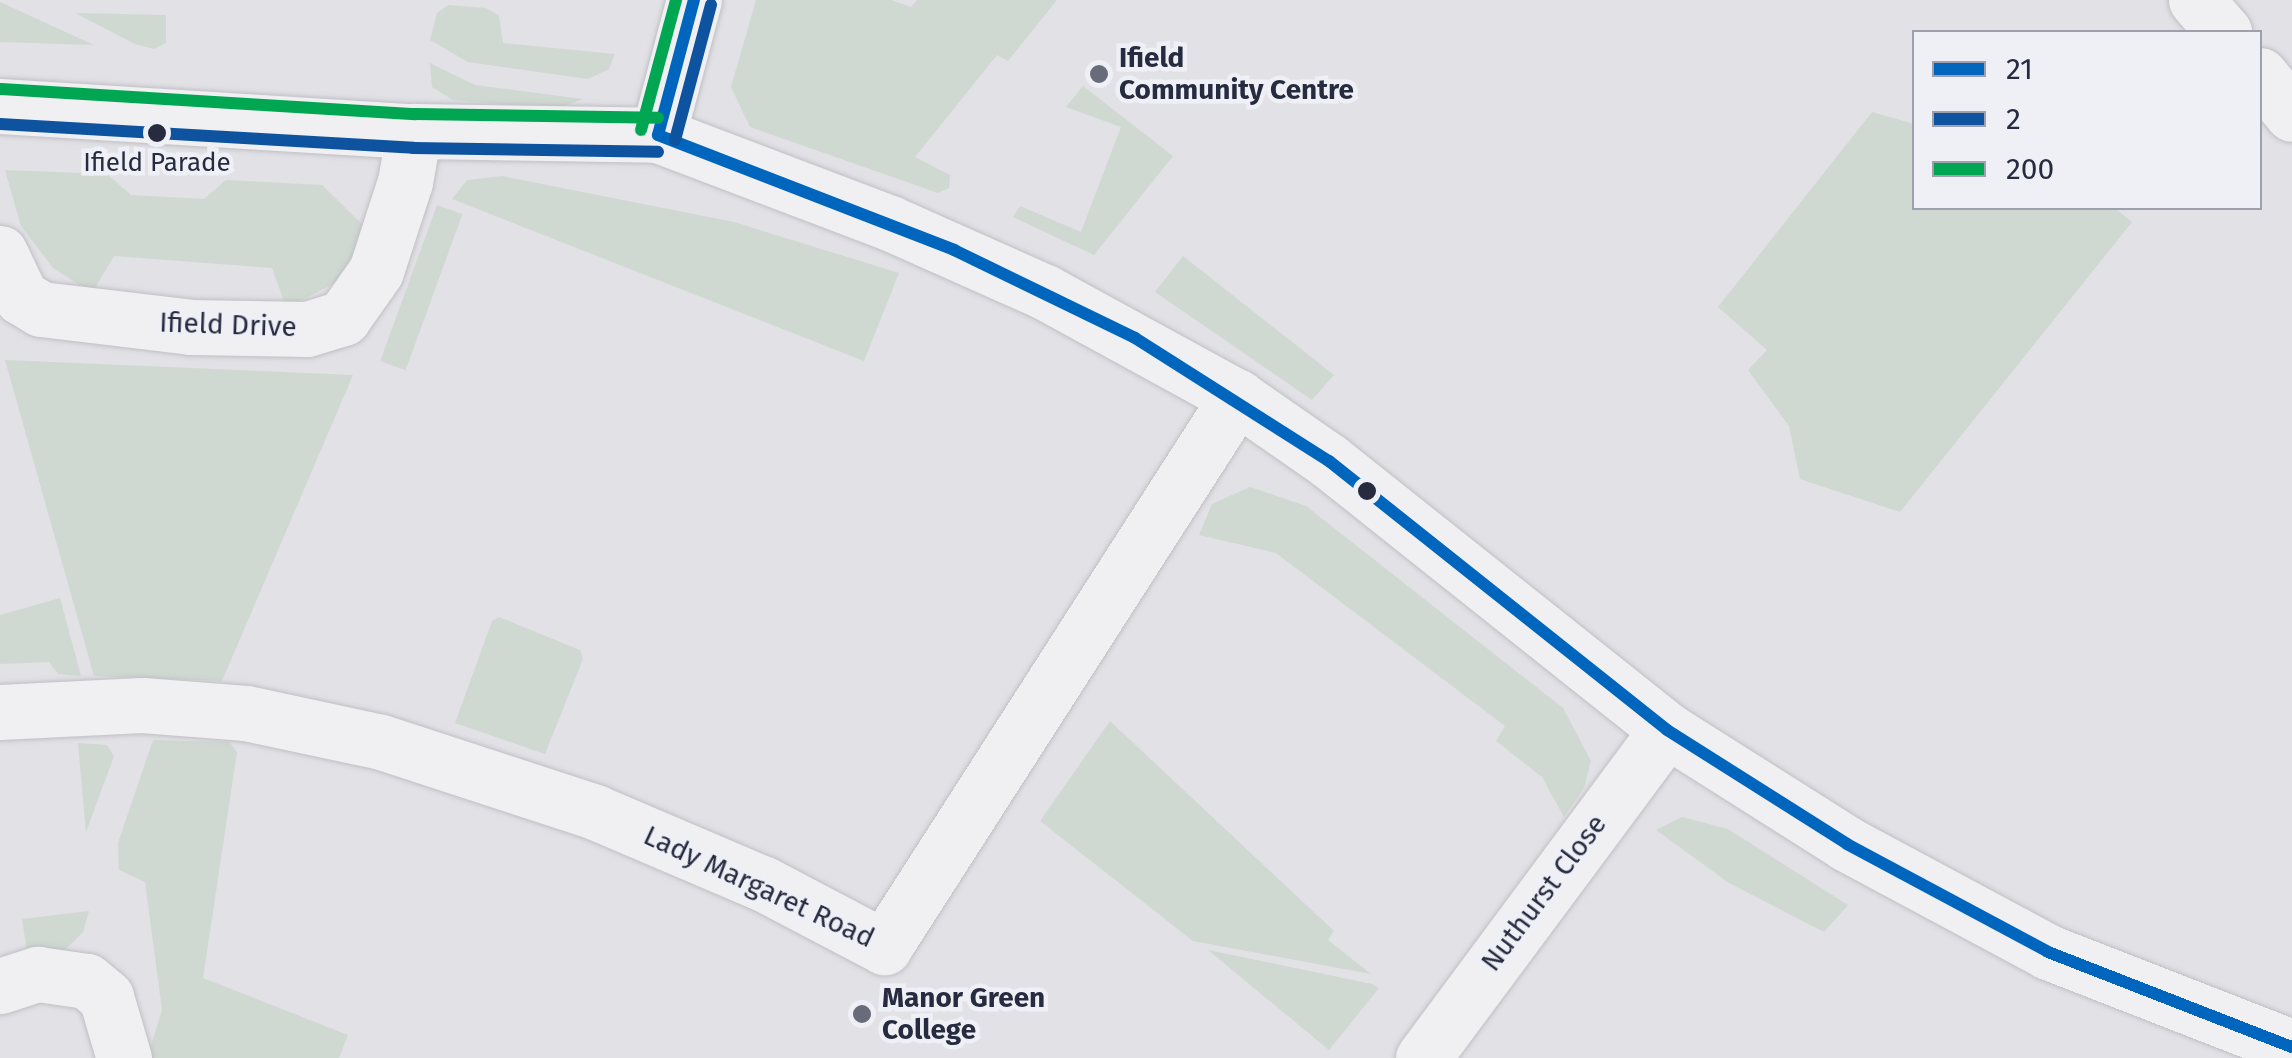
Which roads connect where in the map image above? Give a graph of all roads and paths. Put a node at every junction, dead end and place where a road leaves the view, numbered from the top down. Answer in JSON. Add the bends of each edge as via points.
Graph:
{"nodes":[{"id":1,"x":694,"y":0,"type":"edge"},
{"id":2,"x":2196,"y":0,"type":"edge"},
{"id":3,"x":2222,"y":30,"type":"edge"},
{"id":4,"x":2262,"y":77,"type":"edge"},
{"id":5,"x":0,"y":106,"type":"edge"},
{"id":6,"x":2292,"y":114,"type":"edge"},
{"id":7,"x":414,"y":130,"type":"junction"},
{"id":8,"x":658,"y":136,"type":"junction"},
{"id":9,"x":0,"y":253,"type":"edge"},
{"id":10,"x":1237,"y":396,"type":"junction"},
{"id":11,"x":0,"y":712,"type":"edge"},
{"id":12,"x":1667,"y":730,"type":"junction"},
{"id":13,"x":0,"y":986,"type":"edge"},
{"id":14,"x":2292,"y":1048,"type":"edge"},
{"id":15,"x":124,"y":1058,"type":"edge"},
{"id":16,"x":1423,"y":1058,"type":"edge"}],
"edges":[{"from":1,"to":8,"type":"street"},
{"from":2,"to":3,"type":"street"},
{"from":4,"to":6,"type":"street"},
{"from":5,"to":7,"type":"street"},
{"from":7,"to":8,"type":"street"},
{"from":7,"to":9,"type":"street","name":"Ifield Drive","via":[[406,182],[376,271],[342,318],[307,329],[191,326],[41,309],[22,297]]},
{"from":8,"to":10,"type":"street","via":[[954,250]]},
{"from":10,"to":11,"type":"street","name":"Lady Margaret Road","via":[[884,947],[764,884],[594,812],[382,742],[246,713],[142,705]]},
{"from":10,"to":12,"type":"street","via":[[1329,461]]},
{"from":12,"to":14,"type":"street","via":[[1847,844],[2005,931],[2130,988]]},
{"from":12,"to":16,"type":"street","name":"Nuthurst Close"},
{"from":13,"to":15,"type":"street","via":[[38,974],[87,980],[106,996]]}]}
